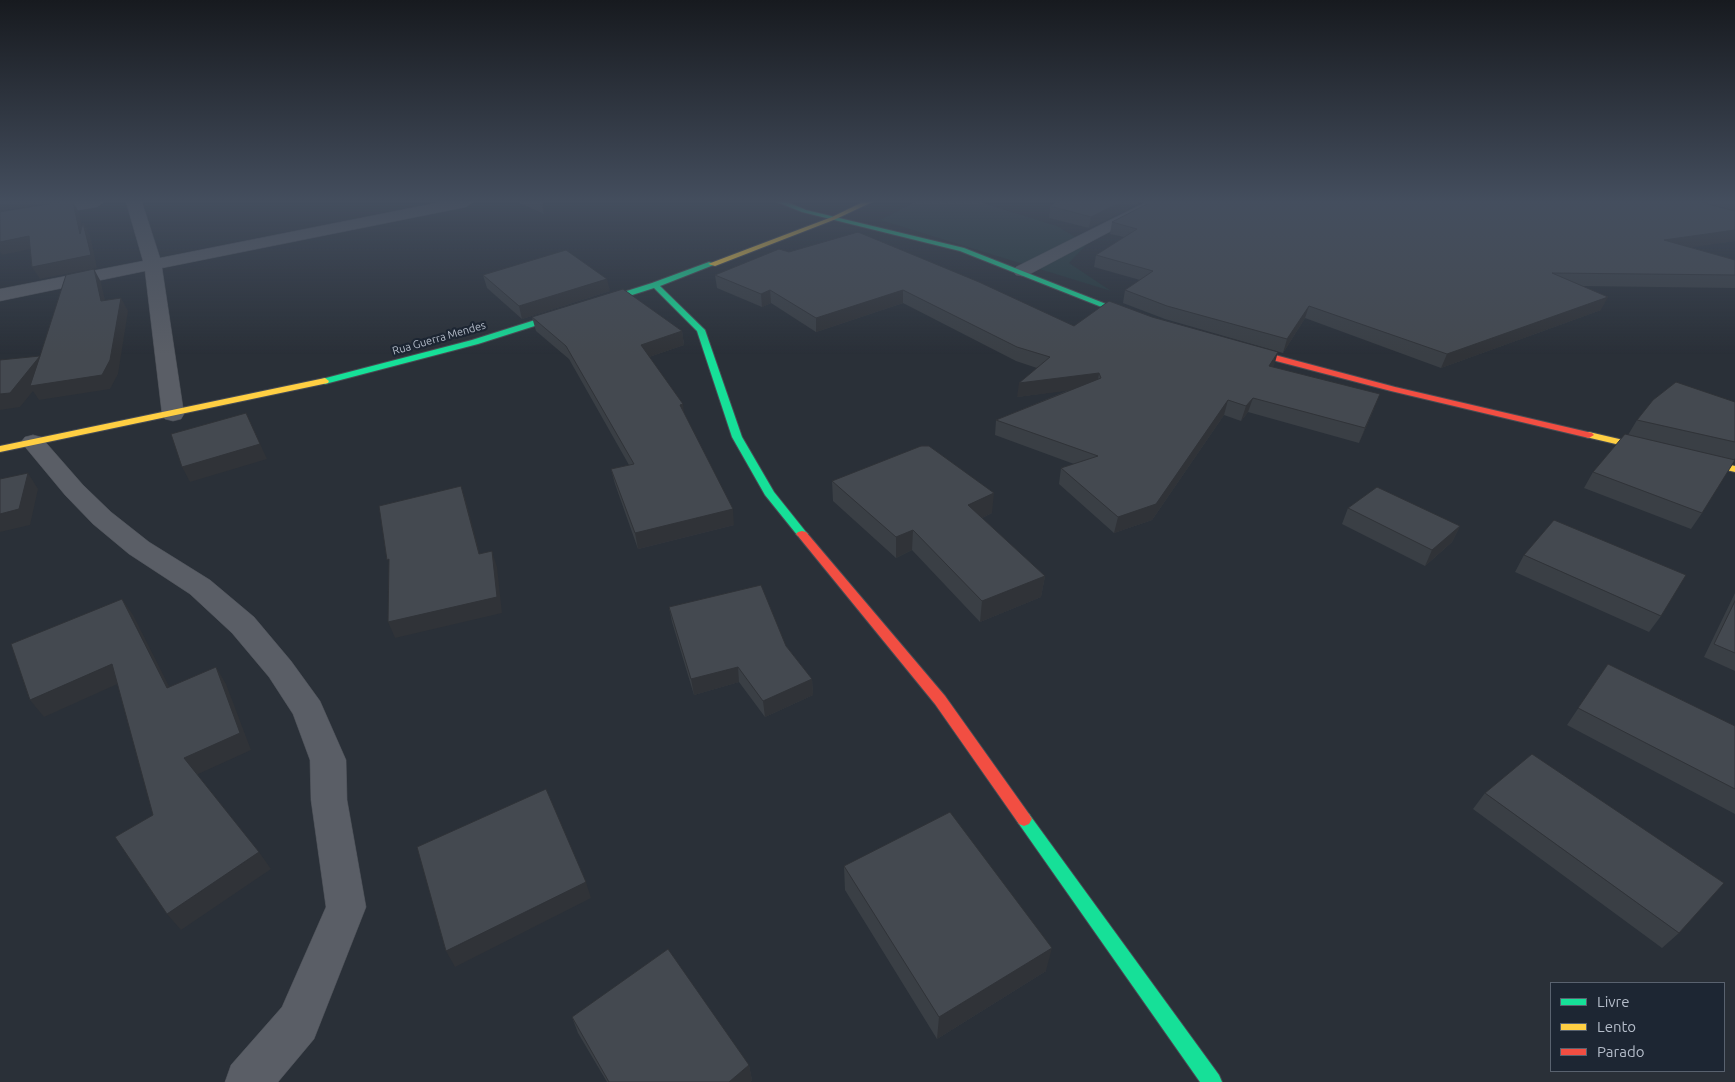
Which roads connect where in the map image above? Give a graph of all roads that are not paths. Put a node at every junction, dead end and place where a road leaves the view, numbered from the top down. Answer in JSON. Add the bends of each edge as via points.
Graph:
{"nodes":[{"id":1,"x":149,"y":252,"type":"edge"},
{"id":2,"x":211,"y":252,"type":"edge"},
{"id":3,"x":742,"y":252,"type":"edge"},
{"id":4,"x":972,"y":252,"type":"edge"},
{"id":5,"x":1058,"y":252,"type":"edge"},
{"id":6,"x":153,"y":264,"type":"junction"},
{"id":7,"x":1022,"y":271,"type":"junction"},
{"id":8,"x":655,"y":285,"type":"junction"},
{"id":9,"x":0,"y":294,"type":"edge"},
{"id":10,"x":1149,"y":322,"type":"edge"},
{"id":11,"x":1229,"y":346,"type":"edge"},
{"id":12,"x":174,"y":414,"type":"junction"},
{"id":13,"x":32,"y":442,"type":"junction"},
{"id":14,"x":0,"y":448,"type":"edge"},
{"id":15,"x":1735,"y":469,"type":"edge"},
{"id":16,"x":248,"y":1082,"type":"edge"},
{"id":17,"x":1212,"y":1082,"type":"edge"}],
"edges":[{"from":1,"to":6,"type":"street"},
{"from":2,"to":6,"type":"street"},
{"from":3,"to":8,"type":"street","name":"Rua Guerra Mendes"},
{"from":4,"to":7,"type":"street"},
{"from":5,"to":7,"type":"street"},
{"from":6,"to":9,"type":"street"},
{"from":6,"to":12,"type":"street"},
{"from":7,"to":10,"type":"street"},
{"from":8,"to":12,"type":"street","name":"Rua Guerra Mendes","via":[[475,342],[346,376]]},
{"from":8,"to":17,"type":"street","via":[[701,330],[737,437],[769,493],[940,700]]},
{"from":11,"to":15,"type":"street"},
{"from":12,"to":13,"type":"street","name":"Rua Guerra Mendes"},
{"from":13,"to":14,"type":"street","name":"Rua Guerra Mendes"},
{"from":13,"to":16,"type":"street","via":[[102,518],[139,548],[200,587],[243,625],[280,669],[308,710],[328,760],[329,800],[346,907],[298,1023]]}]}
